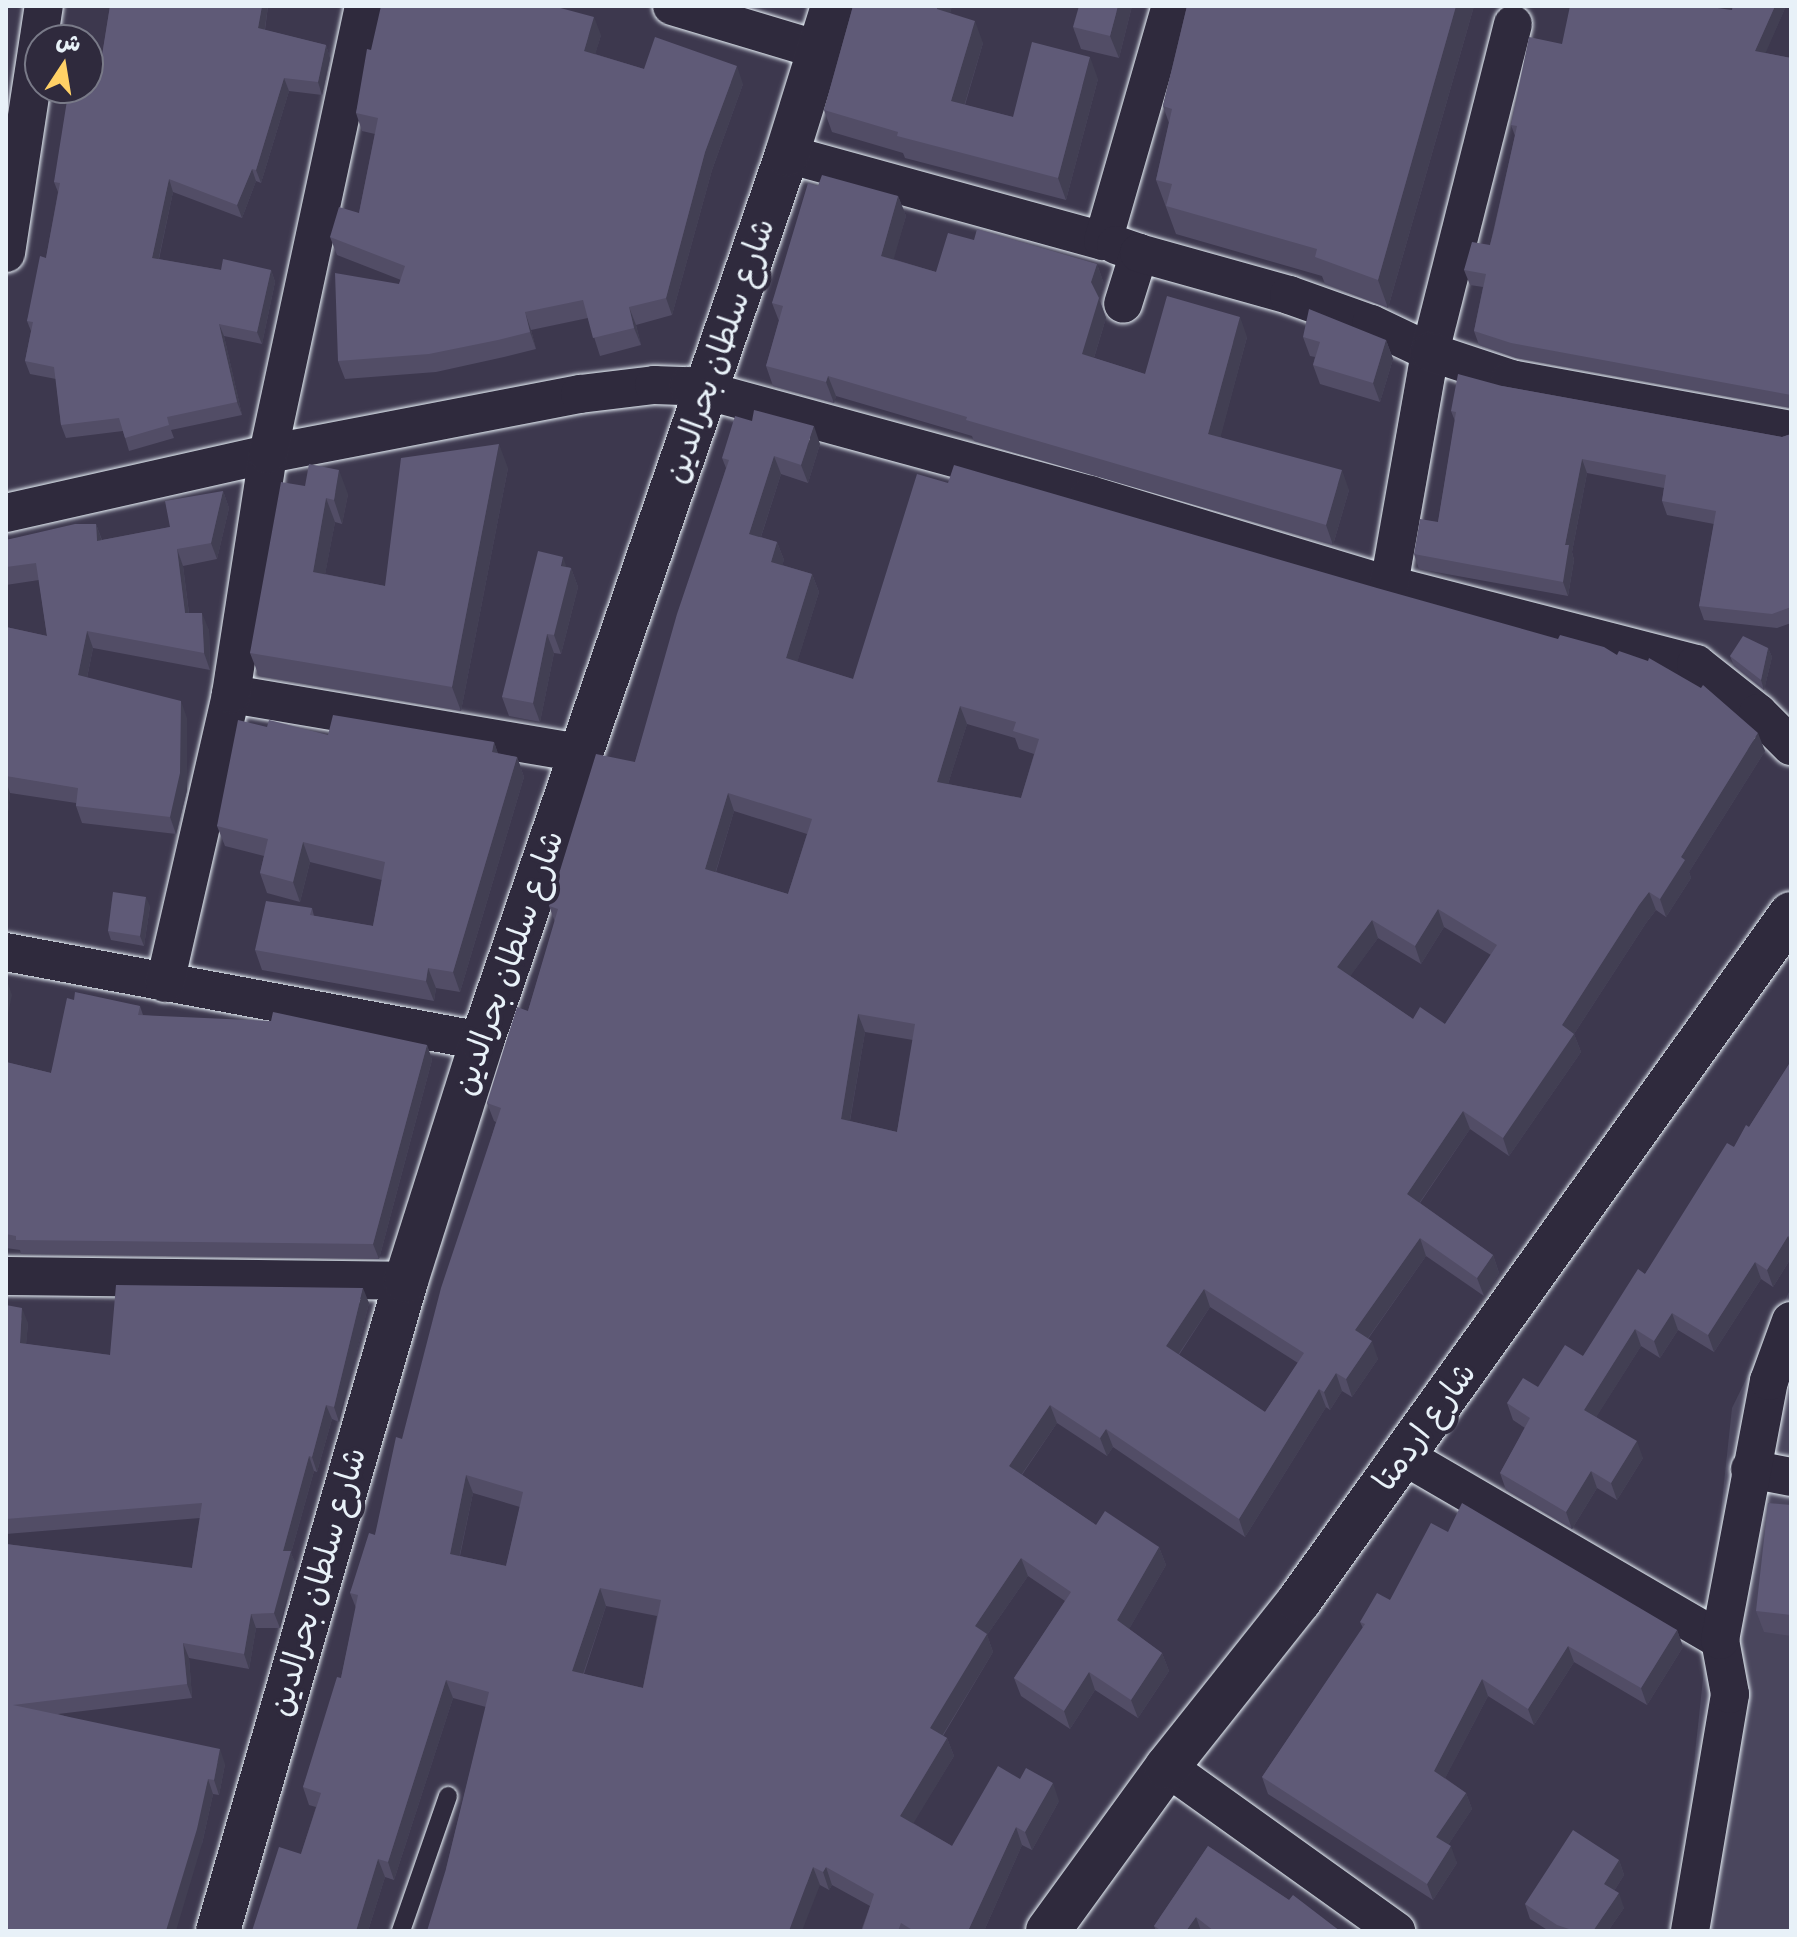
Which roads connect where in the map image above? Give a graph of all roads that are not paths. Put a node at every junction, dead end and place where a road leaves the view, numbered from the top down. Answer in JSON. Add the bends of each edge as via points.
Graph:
{"nodes":[{"id":1,"x":44,"y":6,"type":"edge"},
{"id":2,"x":364,"y":6,"type":"edge"},
{"id":3,"x":672,"y":6,"type":"edge"},
{"id":4,"x":833,"y":6,"type":"edge"},
{"id":5,"x":1171,"y":6,"type":"edge"},
{"id":6,"x":1513,"y":24,"type":"dead end"},
{"id":7,"x":819,"y":50,"type":"junction"},
{"id":8,"x":787,"y":154,"type":"junction"},
{"id":9,"x":1103,"y":241,"type":"junction"},
{"id":10,"x":6,"y":253,"type":"edge"},
{"id":11,"x":1139,"y":253,"type":"junction"},
{"id":12,"x":1123,"y":304,"type":"dead end"},
{"id":13,"x":1430,"y":352,"type":"junction"},
{"id":14,"x":708,"y":389,"type":"junction"},
{"id":15,"x":1791,"y":430,"type":"edge"},
{"id":16,"x":268,"y":454,"type":"junction"},
{"id":17,"x":6,"y":513,"type":"edge"},
{"id":18,"x":1389,"y":585,"type":"junction"},
{"id":19,"x":231,"y":694,"type":"junction"},
{"id":20,"x":1791,"y":746,"type":"edge"},
{"id":21,"x":580,"y":753,"type":"junction"},
{"id":22,"x":1791,"y":914,"type":"edge"},
{"id":23,"x":6,"y":952,"type":"edge"},
{"id":24,"x":165,"y":983,"type":"junction"},
{"id":25,"x":482,"y":1041,"type":"junction"},
{"id":26,"x":6,"y":1276,"type":"edge"},
{"id":27,"x":406,"y":1281,"type":"junction"},
{"id":28,"x":1791,"y":1321,"type":"edge"},
{"id":29,"x":1404,"y":1456,"type":"junction"},
{"id":30,"x":1750,"y":1469,"type":"junction"},
{"id":31,"x":1791,"y":1477,"type":"edge"},
{"id":32,"x":1720,"y":1640,"type":"junction"},
{"id":33,"x":1167,"y":1767,"type":"junction"},
{"id":34,"x":448,"y":1796,"type":"dead end"},
{"id":35,"x":218,"y":1931,"type":"edge"},
{"id":36,"x":401,"y":1931,"type":"edge"},
{"id":37,"x":1048,"y":1931,"type":"edge"},
{"id":38,"x":1396,"y":1931,"type":"edge"},
{"id":39,"x":1690,"y":1931,"type":"edge"}],
"edges":[{"from":1,"to":10,"type":"street"},
{"from":2,"to":16,"type":"street"},
{"from":3,"to":7,"type":"street"},
{"from":4,"to":7,"type":"street","name":"شارع سلطان بحرالدين"},
{"from":5,"to":9,"type":"street"},
{"from":6,"to":13,"type":"street"},
{"from":7,"to":8,"type":"street","name":"شارع سلطان بحرالدين"},
{"from":8,"to":9,"type":"street"},
{"from":8,"to":14,"type":"street","name":"شارع سلطان بحرالدين"},
{"from":9,"to":11,"type":"street"},
{"from":11,"to":12,"type":"street"},
{"from":11,"to":13,"type":"street","via":[[1289,295]]},
{"from":13,"to":15,"type":"street","via":[[1511,379]]},
{"from":13,"to":18,"type":"street"},
{"from":14,"to":16,"type":"street","via":[[654,385],[580,394]]},
{"from":14,"to":18,"type":"street"},
{"from":14,"to":21,"type":"street","name":"شارع سلطان بحرالدين"},
{"from":16,"to":17,"type":"street"},
{"from":16,"to":19,"type":"street"},
{"from":18,"to":20,"type":"street","via":[[1696,664]]},
{"from":19,"to":21,"type":"street"},
{"from":19,"to":24,"type":"street"},
{"from":21,"to":25,"type":"street","name":"شارع سلطان بحرالدين"},
{"from":22,"to":29,"type":"street","name":"شارع اردمتا"},
{"from":23,"to":24,"type":"street"},
{"from":24,"to":25,"type":"street"},
{"from":25,"to":27,"type":"street","name":"شارع سلطان بحرالدين"},
{"from":26,"to":27,"type":"street"},
{"from":27,"to":35,"type":"street","name":"شارع سلطان بحرالدين"},
{"from":28,"to":30,"type":"street","via":[[1769,1381]]},
{"from":29,"to":32,"type":"street"},
{"from":29,"to":33,"type":"street","name":"شارع اردمتا","via":[[1299,1601]]},
{"from":30,"to":31,"type":"street"},
{"from":30,"to":32,"type":"street"},
{"from":32,"to":39,"type":"street","via":[[1730,1694]]},
{"from":33,"to":37,"type":"street","name":"شارع اردمتا"},
{"from":33,"to":38,"type":"street"},
{"from":34,"to":36,"type":"lane"}]}
